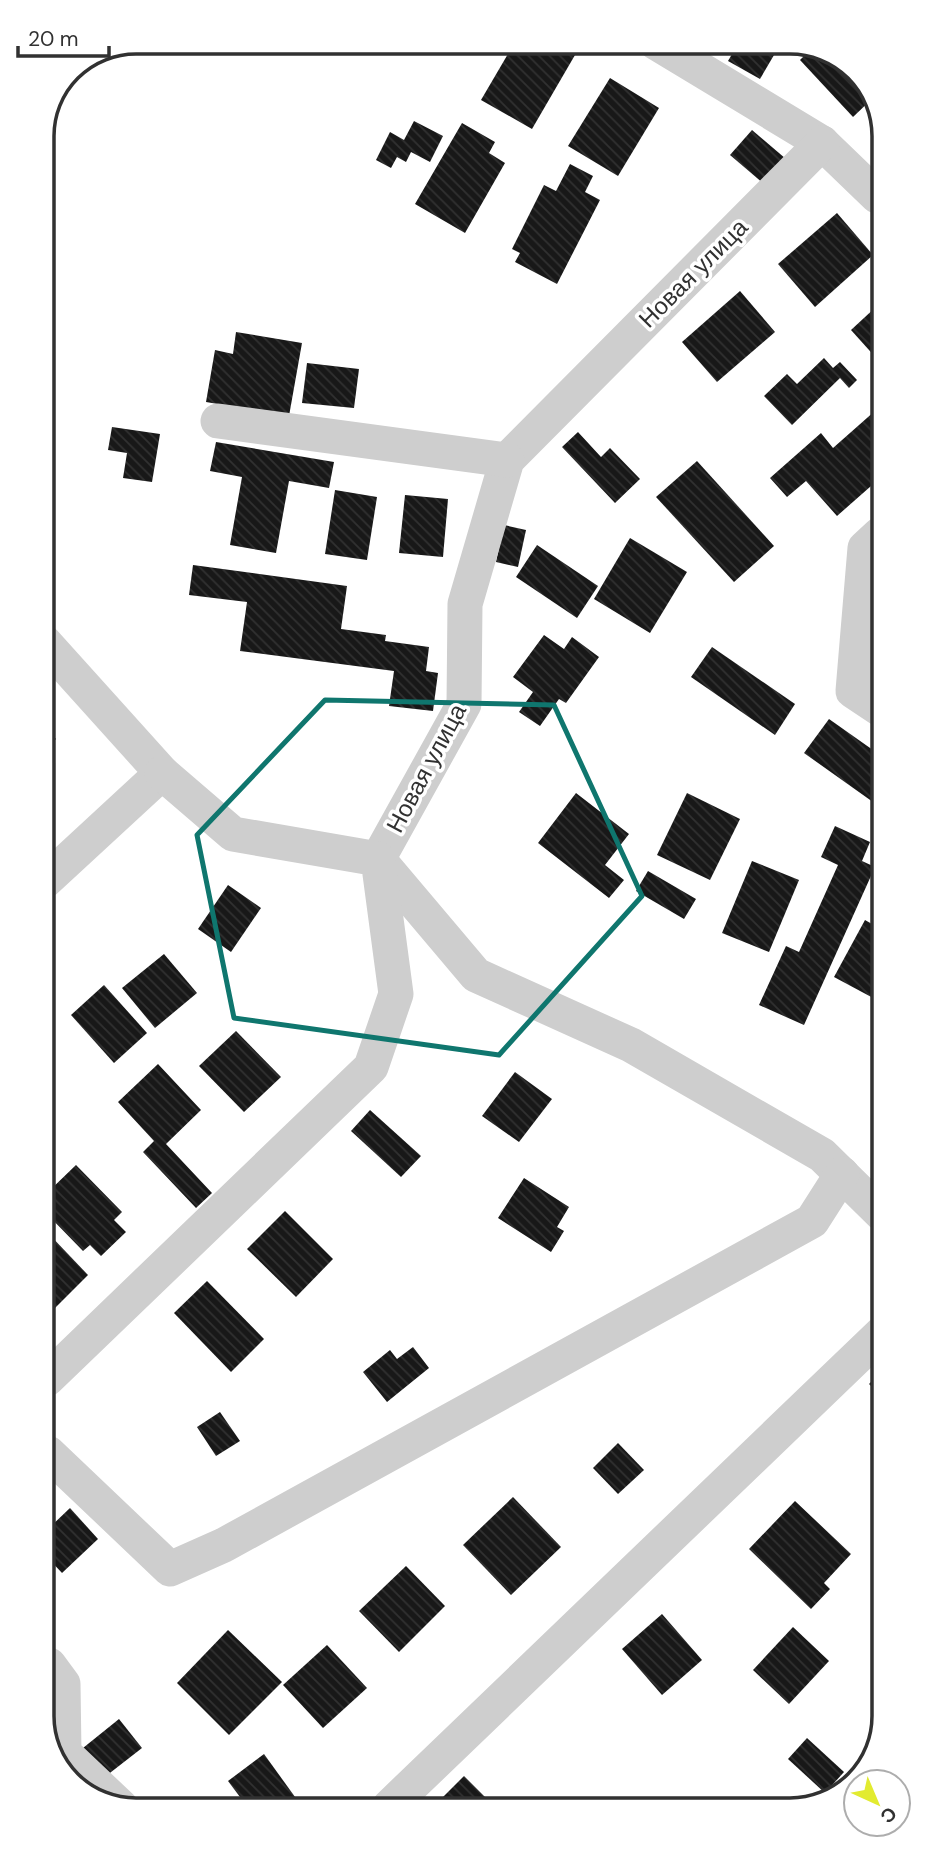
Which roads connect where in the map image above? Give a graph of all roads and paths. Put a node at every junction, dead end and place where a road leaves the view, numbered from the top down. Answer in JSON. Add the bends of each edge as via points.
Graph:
{"nodes":[{"id":1,"x":675,"y":54,"type":"edge"},
{"id":2,"x":822,"y":143,"type":"junction"},
{"id":3,"x":872,"y":191,"type":"edge"},
{"id":4,"x":218,"y":421,"type":"dead end"},
{"id":5,"x":507,"y":460,"type":"junction"},
{"id":6,"x":872,"y":542,"type":"edge"},
{"id":7,"x":54,"y":653,"type":"edge"},
{"id":8,"x":872,"y":704,"type":"edge"},
{"id":9,"x":162,"y":773,"type":"junction"},
{"id":10,"x":378,"y":859,"type":"junction"},
{"id":11,"x":54,"y":873,"type":"edge"},
{"id":12,"x":842,"y":1174,"type":"junction"},
{"id":13,"x":872,"y":1203,"type":"edge"},
{"id":14,"x":872,"y":1343,"type":"edge"},
{"id":15,"x":54,"y":1372,"type":"edge"},
{"id":16,"x":54,"y":1459,"type":"edge"},
{"id":17,"x":54,"y":1672,"type":"edge"},
{"id":18,"x":103,"y":1790,"type":"edge"},
{"id":19,"x":398,"y":1798,"type":"edge"}],
"edges":[{"from":1,"to":2,"type":"street"},
{"from":2,"to":3,"type":"street"},
{"from":2,"to":5,"type":"street","name":"Новая улица"},
{"from":4,"to":5,"type":"street"},
{"from":5,"to":10,"type":"street","name":"Новая улица","via":[[465,604],[464,704]]},
{"from":6,"to":8,"type":"street","via":[[865,548],[853,691]]},
{"from":7,"to":9,"type":"street"},
{"from":9,"to":10,"type":"street","via":[[233,835]]},
{"from":9,"to":11,"type":"street"},
{"from":10,"to":12,"type":"street","name":"Новая улица","via":[[476,975],[631,1045],[822,1155]]},
{"from":10,"to":15,"type":"street","via":[[396,994],[371,1067]]},
{"from":12,"to":13,"type":"street","name":"Новая улица"},
{"from":12,"to":16,"type":"street","via":[[812,1221],[223,1545],[170,1569]]},
{"from":14,"to":19,"type":"street"},
{"from":17,"to":18,"type":"street","via":[[63,1684],[64,1753]]}]}
